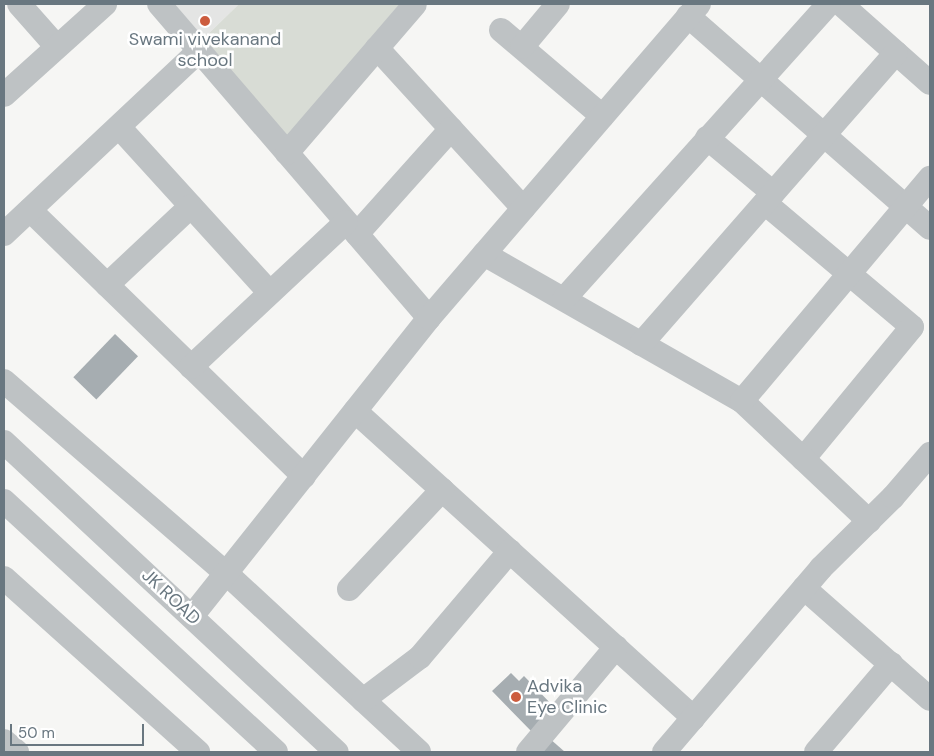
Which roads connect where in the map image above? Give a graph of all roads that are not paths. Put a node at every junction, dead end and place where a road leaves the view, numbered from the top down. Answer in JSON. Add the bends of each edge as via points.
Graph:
{"nodes":[{"id":1,"x":19,"y":4,"type":"edge"},
{"id":2,"x":105,"y":4,"type":"edge"},
{"id":3,"x":159,"y":4,"type":"edge"},
{"id":4,"x":415,"y":4,"type":"edge"},
{"id":5,"x":558,"y":4,"type":"edge"},
{"id":6,"x":829,"y":4,"type":"edge"},
{"id":7,"x":841,"y":4,"type":"edge"},
{"id":8,"x":693,"y":10,"type":"edge"},
{"id":9,"x":501,"y":30,"type":"dead end"},
{"id":10,"x":57,"y":47,"type":"junction"},
{"id":11,"x":522,"y":47,"type":"junction"},
{"id":12,"x":377,"y":48,"type":"junction"},
{"id":13,"x":199,"y":51,"type":"junction"},
{"id":14,"x":896,"y":53,"type":"junction"},
{"id":15,"x":762,"y":81,"type":"junction"},
{"id":16,"x":930,"y":83,"type":"edge"},
{"id":17,"x":4,"y":94,"type":"edge"},
{"id":18,"x":602,"y":116,"type":"junction"},
{"id":19,"x":119,"y":127,"type":"junction"},
{"id":20,"x":451,"y":129,"type":"junction"},
{"id":21,"x":824,"y":135,"type":"junction"},
{"id":22,"x":707,"y":138,"type":"junction"},
{"id":23,"x":287,"y":153,"type":"junction"},
{"id":24,"x":930,"y":178,"type":"edge"},
{"id":25,"x":769,"y":198,"type":"junction"},
{"id":26,"x":191,"y":206,"type":"junction"},
{"id":27,"x":906,"y":207,"type":"junction"},
{"id":28,"x":523,"y":208,"type":"junction"},
{"id":29,"x":13,"y":221,"type":"edge"},
{"id":30,"x":351,"y":228,"type":"junction"},
{"id":31,"x":930,"y":228,"type":"edge"},
{"id":32,"x":484,"y":254,"type":"junction"},
{"id":33,"x":850,"y":274,"type":"junction"},
{"id":34,"x":108,"y":285,"type":"junction"},
{"id":35,"x":270,"y":293,"type":"junction"},
{"id":36,"x":564,"y":300,"type":"junction"},
{"id":37,"x":429,"y":318,"type":"junction"},
{"id":38,"x":641,"y":344,"type":"junction"},
{"id":39,"x":191,"y":367,"type":"junction"},
{"id":40,"x":4,"y":381,"type":"edge"},
{"id":41,"x":742,"y":401,"type":"junction"},
{"id":42,"x":355,"y":411,"type":"junction"},
{"id":43,"x":4,"y":442,"type":"edge"},
{"id":44,"x":930,"y":454,"type":"edge"},
{"id":45,"x":803,"y":459,"type":"junction"},
{"id":46,"x":304,"y":476,"type":"junction"},
{"id":47,"x":442,"y":490,"type":"junction"},
{"id":48,"x":4,"y":501,"type":"edge"},
{"id":49,"x":869,"y":521,"type":"junction"},
{"id":50,"x":510,"y":551,"type":"junction"},
{"id":51,"x":226,"y":573,"type":"junction"},
{"id":52,"x":4,"y":578,"type":"edge"},
{"id":53,"x":804,"y":588,"type":"junction"},
{"id":54,"x":350,"y":589,"type":"dead end"},
{"id":55,"x":192,"y":616,"type":"junction"},
{"id":56,"x":616,"y":647,"type":"junction"},
{"id":57,"x":891,"y":664,"type":"junction"},
{"id":58,"x":930,"y":699,"type":"edge"},
{"id":59,"x":363,"y":700,"type":"junction"},
{"id":60,"x":694,"y":718,"type":"junction"},
{"id":61,"x":4,"y":740,"type":"edge"},
{"id":62,"x":17,"y":752,"type":"edge"},
{"id":63,"x":198,"y":752,"type":"edge"},
{"id":64,"x":276,"y":752,"type":"edge"},
{"id":65,"x":337,"y":752,"type":"edge"},
{"id":66,"x":419,"y":752,"type":"edge"},
{"id":67,"x":528,"y":752,"type":"edge"},
{"id":68,"x":664,"y":752,"type":"edge"},
{"id":69,"x":817,"y":752,"type":"edge"}],
"edges":[{"from":1,"to":10,"type":"street"},
{"from":2,"to":10,"type":"street"},
{"from":3,"to":13,"type":"street"},
{"from":4,"to":12,"type":"street"},
{"from":5,"to":11,"type":"street"},
{"from":6,"to":15,"type":"street"},
{"from":7,"to":14,"type":"street"},
{"from":8,"to":15,"type":"street"},
{"from":8,"to":18,"type":"street"},
{"from":9,"to":11,"type":"street"},
{"from":10,"to":17,"type":"street"},
{"from":11,"to":18,"type":"street"},
{"from":12,"to":20,"type":"street"},
{"from":12,"to":23,"type":"street"},
{"from":13,"to":19,"type":"street"},
{"from":13,"to":23,"type":"street"},
{"from":14,"to":16,"type":"street"},
{"from":14,"to":21,"type":"street"},
{"from":15,"to":21,"type":"street"},
{"from":15,"to":22,"type":"street"},
{"from":18,"to":28,"type":"street"},
{"from":19,"to":26,"type":"street"},
{"from":19,"to":29,"type":"street"},
{"from":20,"to":28,"type":"street"},
{"from":20,"to":30,"type":"street"},
{"from":21,"to":25,"type":"street"},
{"from":21,"to":27,"type":"street"},
{"from":22,"to":25,"type":"street"},
{"from":22,"to":36,"type":"street"},
{"from":23,"to":30,"type":"street"},
{"from":24,"to":27,"type":"street"},
{"from":25,"to":33,"type":"street"},
{"from":25,"to":38,"type":"street"},
{"from":26,"to":34,"type":"street"},
{"from":26,"to":35,"type":"street"},
{"from":27,"to":31,"type":"street"},
{"from":27,"to":33,"type":"street"},
{"from":28,"to":32,"type":"street"},
{"from":29,"to":34,"type":"street"},
{"from":30,"to":35,"type":"street"},
{"from":30,"to":37,"type":"street"},
{"from":32,"to":36,"type":"street"},
{"from":32,"to":37,"type":"street"},
{"from":33,"to":41,"type":"street"},
{"from":33,"to":45,"type":"street","via":[[912,327]]},
{"from":34,"to":39,"type":"street"},
{"from":35,"to":39,"type":"street"},
{"from":36,"to":38,"type":"street"},
{"from":37,"to":42,"type":"street"},
{"from":38,"to":41,"type":"street"},
{"from":39,"to":46,"type":"street"},
{"from":40,"to":51,"type":"street"},
{"from":41,"to":45,"type":"street"},
{"from":42,"to":46,"type":"street"},
{"from":42,"to":47,"type":"street"},
{"from":43,"to":55,"type":"street","name":"JK ROAD"},
{"from":44,"to":49,"type":"street"},
{"from":45,"to":49,"type":"street"},
{"from":46,"to":51,"type":"street"},
{"from":47,"to":50,"type":"street"},
{"from":47,"to":54,"type":"street"},
{"from":48,"to":64,"type":"street"},
{"from":49,"to":53,"type":"street"},
{"from":50,"to":56,"type":"street"},
{"from":50,"to":59,"type":"street","via":[[420,657]]},
{"from":51,"to":55,"type":"street"},
{"from":51,"to":59,"type":"street"},
{"from":52,"to":63,"type":"street"},
{"from":53,"to":57,"type":"street"},
{"from":53,"to":60,"type":"street"},
{"from":55,"to":65,"type":"street","name":"JK ROAD"},
{"from":56,"to":60,"type":"street"},
{"from":56,"to":67,"type":"street"},
{"from":57,"to":58,"type":"street"},
{"from":57,"to":69,"type":"street"},
{"from":59,"to":66,"type":"street"},
{"from":60,"to":68,"type":"street"},
{"from":61,"to":62,"type":"street"}]}
